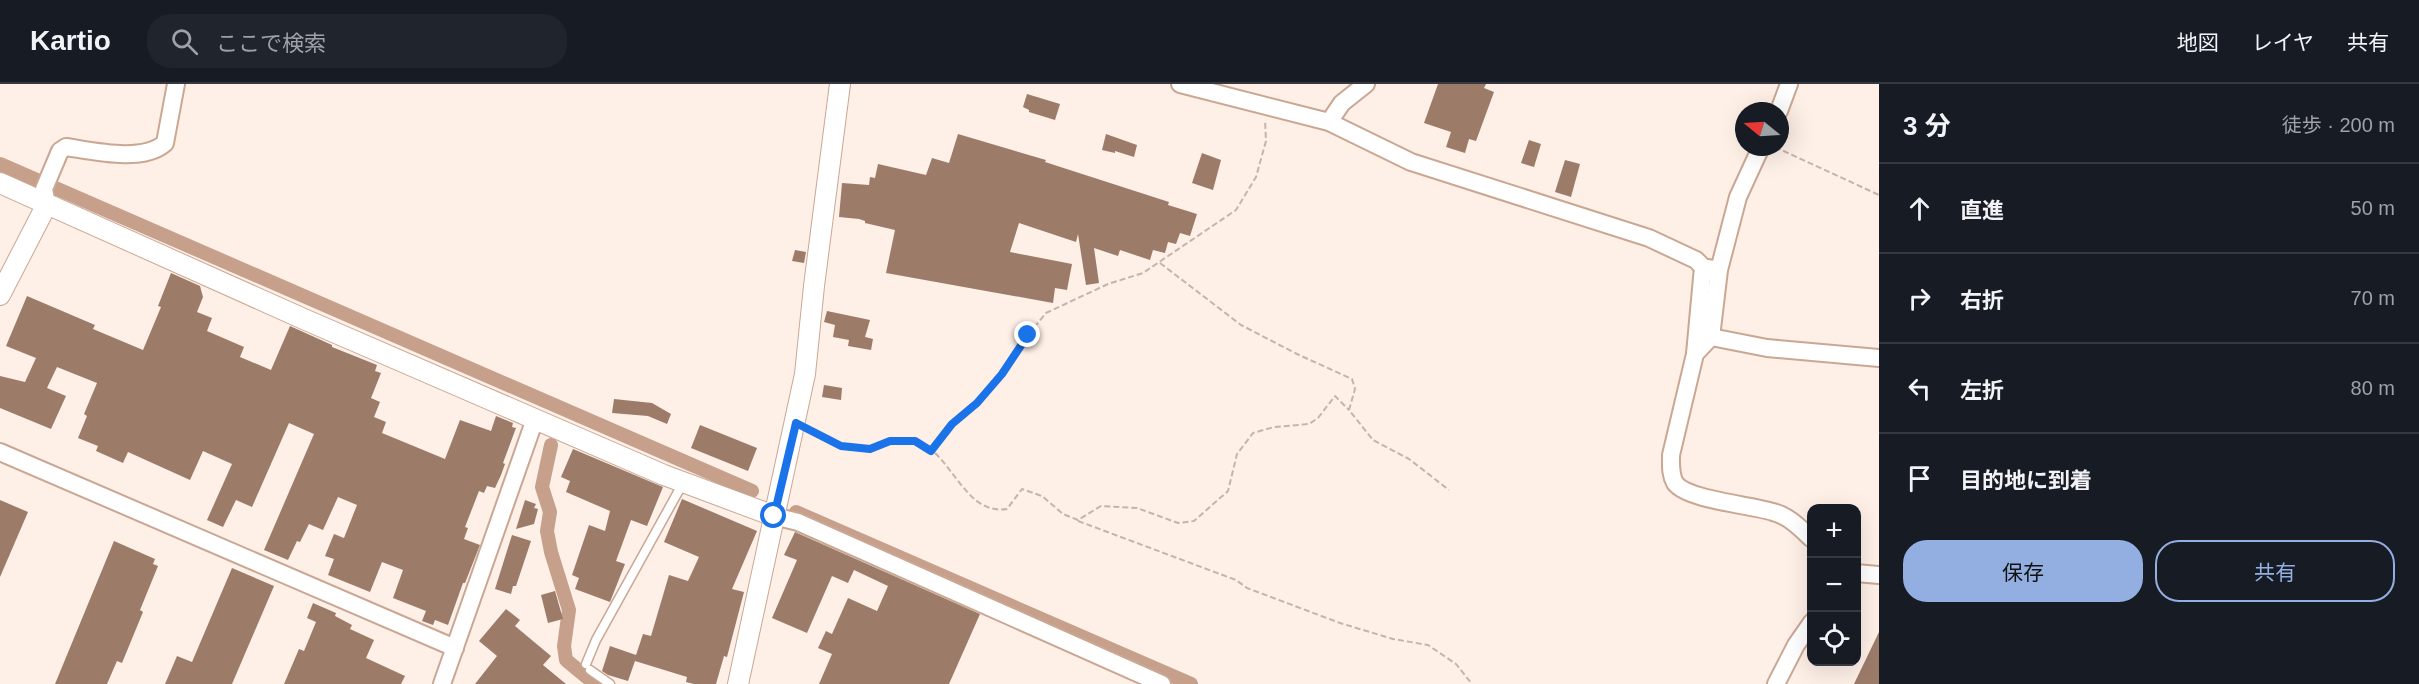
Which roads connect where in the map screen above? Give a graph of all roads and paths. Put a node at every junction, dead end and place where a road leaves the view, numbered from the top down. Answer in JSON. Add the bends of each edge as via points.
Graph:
{"nodes":[{"id":1,"x":176,"y":84,"type":"edge"},
{"id":2,"x":840,"y":84,"type":"edge"},
{"id":3,"x":1180,"y":84,"type":"edge"},
{"id":4,"x":1366,"y":84,"type":"edge"},
{"id":5,"x":1789,"y":84,"type":"edge"},
{"id":6,"x":1782,"y":102,"type":"edge"},
{"id":7,"x":1265,"y":104,"type":"junction"},
{"id":8,"x":1329,"y":122,"type":"junction"},
{"id":9,"x":1789,"y":153,"type":"edge"},
{"id":10,"x":1757,"y":156,"type":"edge"},
{"id":11,"x":0,"y":183,"type":"edge"},
{"id":12,"x":1879,"y":195,"type":"edge"},
{"id":13,"x":45,"y":197,"type":"junction"},
{"id":14,"x":1160,"y":263,"type":"junction"},
{"id":15,"x":1711,"y":269,"type":"junction"},
{"id":16,"x":0,"y":295,"type":"edge"},
{"id":17,"x":1711,"y":337,"type":"junction"},
{"id":18,"x":1695,"y":354,"type":"junction"},
{"id":19,"x":1879,"y":358,"type":"edge"},
{"id":20,"x":1349,"y":410,"type":"junction"},
{"id":21,"x":535,"y":419,"type":"junction"},
{"id":22,"x":796,"y":423,"type":"junction"},
{"id":23,"x":931,"y":451,"type":"junction"},
{"id":24,"x":0,"y":452,"type":"edge"},
{"id":25,"x":683,"y":483,"type":"junction"},
{"id":26,"x":1449,"y":490,"type":"dead end"},
{"id":27,"x":774,"y":516,"type":"junction"},
{"id":28,"x":1078,"y":520,"type":"junction"},
{"id":29,"x":1807,"y":534,"type":"edge"},
{"id":30,"x":1861,"y":573,"type":"edge"},
{"id":31,"x":1879,"y":575,"type":"edge"},
{"id":32,"x":1807,"y":629,"type":"edge"},
{"id":33,"x":455,"y":648,"type":"junction"},
{"id":34,"x":442,"y":684,"type":"edge"},
{"id":35,"x":610,"y":684,"type":"edge"},
{"id":36,"x":738,"y":684,"type":"edge"},
{"id":37,"x":1162,"y":684,"type":"edge"},
{"id":38,"x":1472,"y":684,"type":"edge"},
{"id":39,"x":1776,"y":684,"type":"edge"}],
"edges":[{"from":1,"to":13,"type":"street","via":[[165,143],[159,148],[124,154],[66,147],[60,151]]},
{"from":2,"to":22,"type":"street"},
{"from":3,"to":7,"type":"street"},
{"from":4,"to":8,"type":"street","via":[[1342,104]]},
{"from":5,"to":6,"type":"street"},
{"from":7,"to":8,"type":"street"},
{"from":7,"to":14,"type":"path","via":[[1266,141],[1250,190],[1236,210]]},
{"from":8,"to":15,"type":"street","via":[[1411,162],[1649,238]]},
{"from":9,"to":12,"type":"path"},
{"from":10,"to":15,"type":"street"},
{"from":11,"to":13,"type":"street"},
{"from":13,"to":16,"type":"street"},
{"from":13,"to":21,"type":"street","via":[[306,320]]},
{"from":14,"to":20,"type":"path","via":[[1241,325],[1352,379],[1355,389]]},
{"from":14,"to":23,"type":"path","via":[[1046,313],[1002,374]]},
{"from":15,"to":17,"type":"street"},
{"from":15,"to":18,"type":"street"},
{"from":17,"to":18,"type":"street"},
{"from":17,"to":19,"type":"street","via":[[1767,348]]},
{"from":18,"to":29,"type":"street","via":[[1671,455],[1675,483],[1688,493],[1774,512],[1789,518]]},
{"from":20,"to":26,"type":"path","via":[[1373,440],[1409,459]]},
{"from":20,"to":28,"type":"path","via":[[1335,396],[1309,424],[1253,433],[1237,454],[1228,491],[1194,521],[1178,523],[1137,508],[1101,506]]},
{"from":21,"to":25,"type":"street"},
{"from":21,"to":33,"type":"street"},
{"from":22,"to":23,"type":"path","via":[[841,446],[870,449],[890,441],[915,441]]},
{"from":22,"to":27,"type":"street"},
{"from":23,"to":28,"type":"path","via":[[981,505],[995,511],[1008,509],[1022,489],[1042,496],[1063,514]]},
{"from":24,"to":33,"type":"street"},
{"from":25,"to":27,"type":"street"},
{"from":25,"to":35,"type":"lane","via":[[596,640],[588,667]]},
{"from":27,"to":36,"type":"street"},
{"from":27,"to":37,"type":"street","via":[[798,522]]},
{"from":28,"to":38,"type":"path","via":[[1340,623],[1428,645],[1456,664]]},
{"from":30,"to":31,"type":"street"},
{"from":32,"to":39,"type":"street"},
{"from":33,"to":34,"type":"street"}]}
